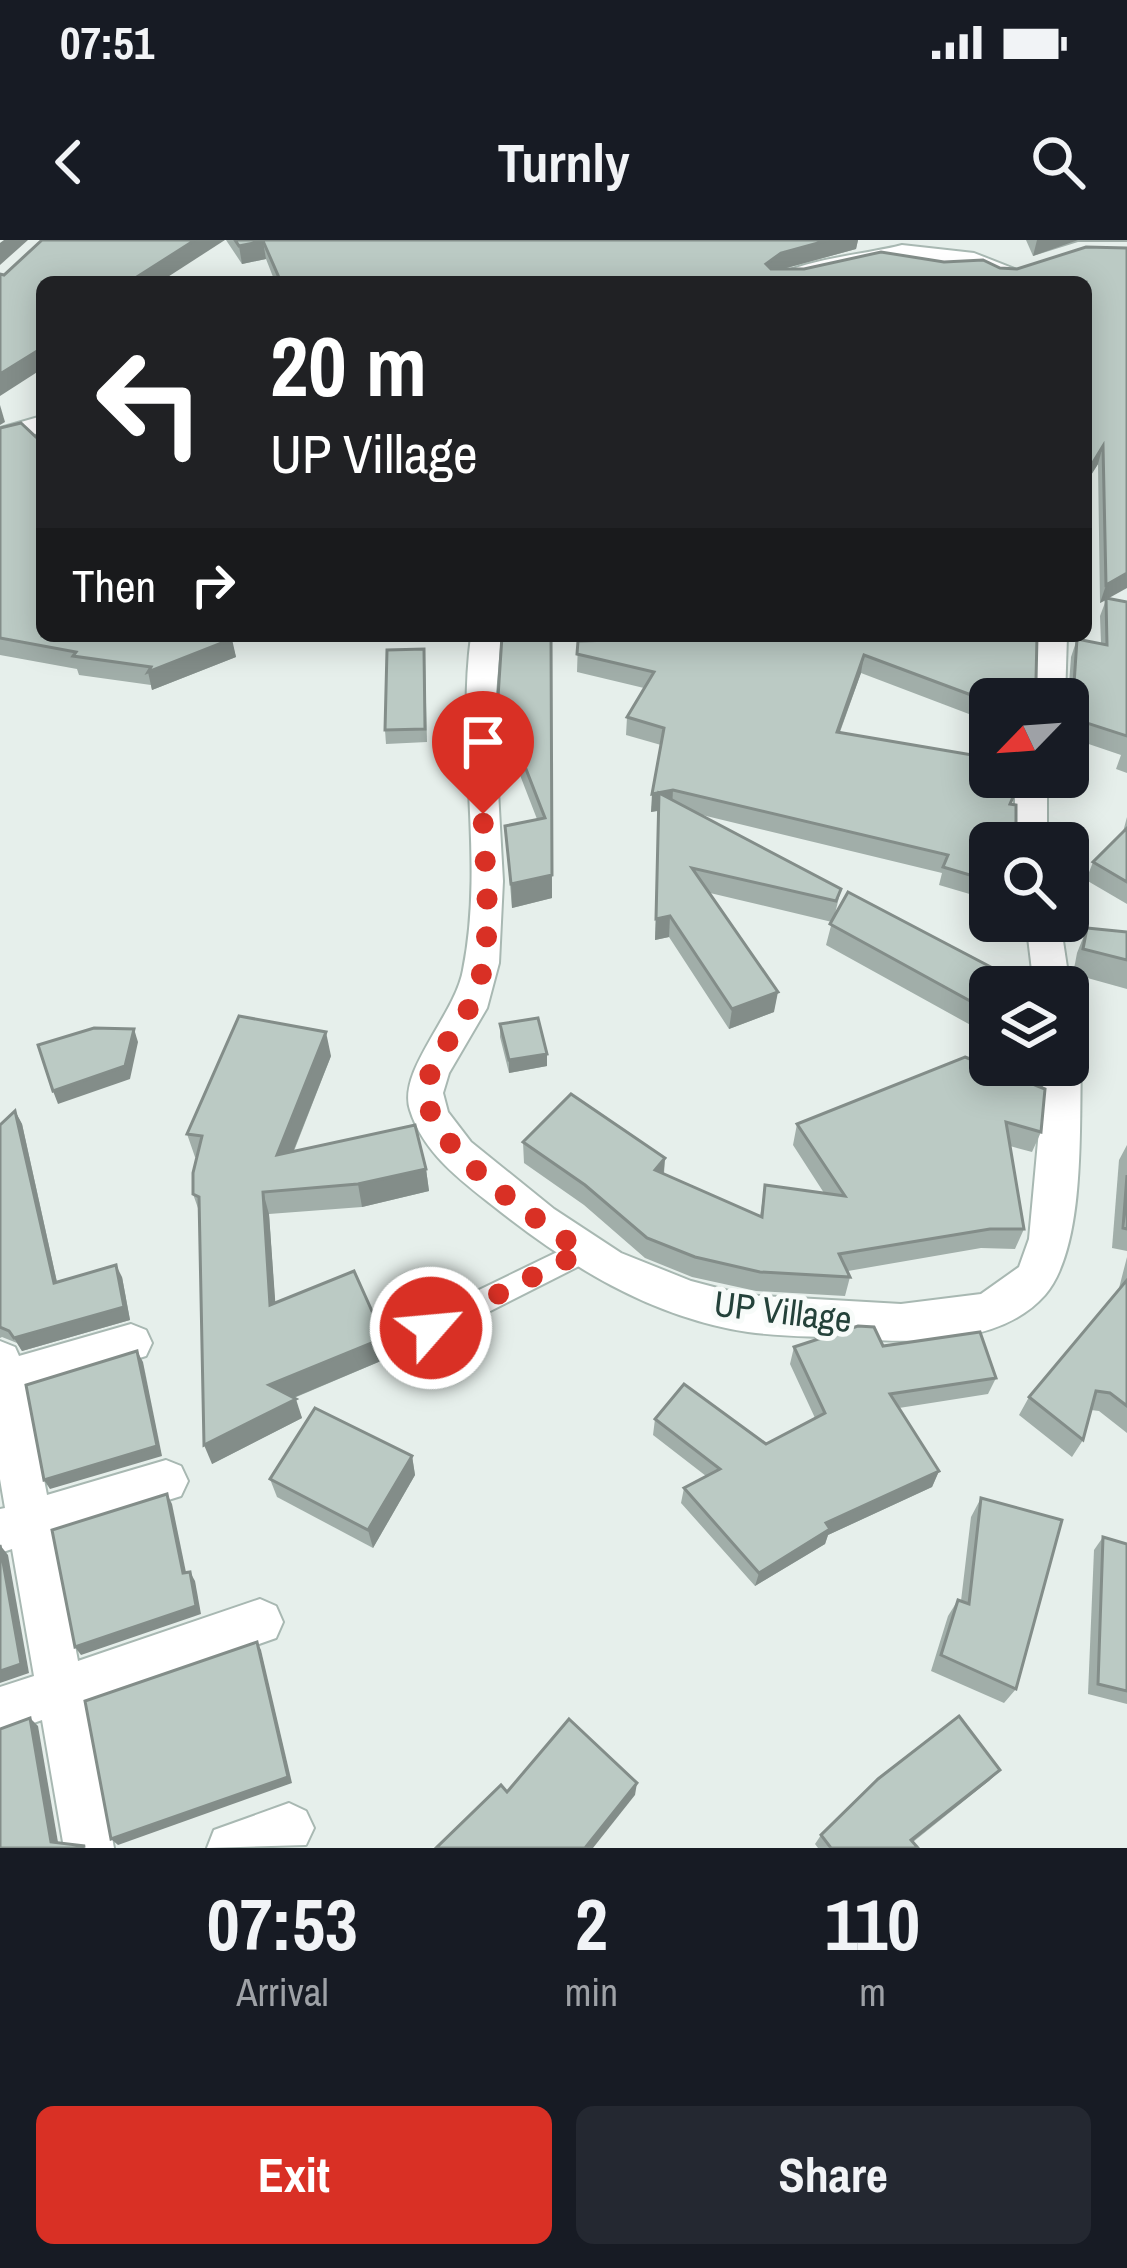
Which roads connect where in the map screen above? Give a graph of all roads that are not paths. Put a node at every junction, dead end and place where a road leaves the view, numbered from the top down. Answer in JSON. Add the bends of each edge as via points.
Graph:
{"nodes":[{"id":1,"x":1038,"y":266,"type":"edge"},
{"id":2,"x":795,"y":276,"type":"edge"},
{"id":3,"x":1003,"y":276,"type":"edge"},
{"id":4,"x":1008,"y":276,"type":"edge"},
{"id":5,"x":36,"y":426,"type":"edge"},
{"id":6,"x":0,"y":436,"type":"edge"},
{"id":7,"x":484,"y":642,"type":"edge"},
{"id":8,"x":1052,"y":642,"type":"edge"},
{"id":9,"x":1053,"y":678,"type":"edge"},
{"id":10,"x":1062,"y":1086,"type":"edge"},
{"id":11,"x":582,"y":1252,"type":"junction"},
{"id":12,"x":431,"y":1328,"type":"dead end"},
{"id":13,"x":131,"y":1343,"type":"dead end"},
{"id":14,"x":1,"y":1374,"type":"edge"},
{"id":15,"x":166,"y":1481,"type":"dead end"},
{"id":16,"x":15,"y":1526,"type":"edge"},
{"id":17,"x":260,"y":1622,"type":"dead end"},
{"id":18,"x":60,"y":1690,"type":"junction"},
{"id":19,"x":0,"y":1711,"type":"edge"},
{"id":20,"x":289,"y":1828,"type":"dead end"},
{"id":21,"x":89,"y":1848,"type":"edge"},
{"id":22,"x":232,"y":1848,"type":"edge"}],
"edges":[{"from":1,"to":4,"type":"street"},
{"from":2,"to":3,"type":"street","via":[[902,252],[974,260]]},
{"from":5,"to":6,"type":"street"},
{"from":7,"to":11,"type":"street","name":"UP Village","via":[[477,714],[487,924],[478,988],[429,1076],[424,1102],[475,1170]]},
{"from":8,"to":9,"type":"street"},
{"from":10,"to":11,"type":"street","name":"UP Village","via":[[1056,1179],[1036,1277],[1010,1300],[963,1317],[894,1324],[748,1314],[689,1299]]},
{"from":11,"to":12,"type":"lane"},
{"from":13,"to":14,"type":"street"},
{"from":14,"to":16,"type":"street"},
{"from":15,"to":16,"type":"street"},
{"from":16,"to":18,"type":"street"},
{"from":17,"to":18,"type":"street"},
{"from":18,"to":19,"type":"street"},
{"from":18,"to":21,"type":"street"},
{"from":20,"to":22,"type":"street"}]}
